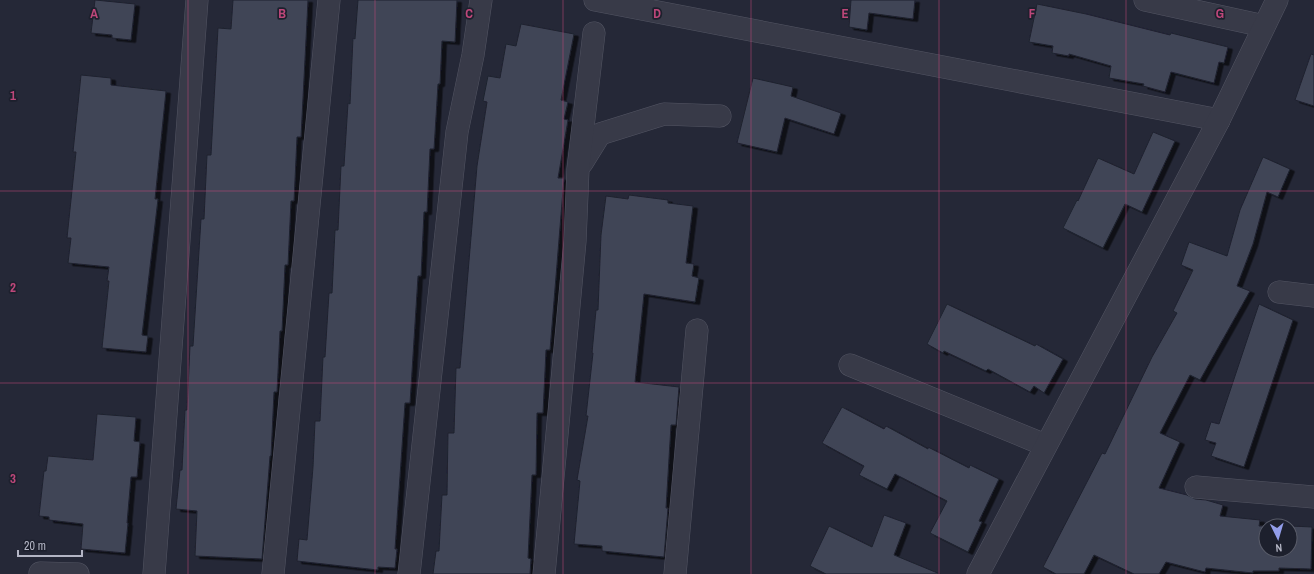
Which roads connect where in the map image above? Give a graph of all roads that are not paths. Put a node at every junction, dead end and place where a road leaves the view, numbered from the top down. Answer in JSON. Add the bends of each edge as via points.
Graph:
{"nodes":[{"id":1,"x":197,"y":0,"type":"edge"},
{"id":2,"x":329,"y":0,"type":"edge"},
{"id":3,"x":481,"y":0,"type":"edge"},
{"id":4,"x":595,"y":0,"type":"edge"},
{"id":5,"x":1145,"y":0,"type":"edge"},
{"id":6,"x":1277,"y":0,"type":"edge"},
{"id":7,"x":630,"y":3,"type":"edge"},
{"id":8,"x":1264,"y":26,"type":"junction"},
{"id":9,"x":594,"y":33,"type":"dead end"},
{"id":10,"x":720,"y":116,"type":"dead end"},
{"id":11,"x":1219,"y":120,"type":"junction"},
{"id":12,"x":578,"y":169,"type":"junction"},
{"id":13,"x":1279,"y":292,"type":"dead end"},
{"id":14,"x":1314,"y":296,"type":"edge"},
{"id":15,"x":697,"y":330,"type":"dead end"},
{"id":16,"x":850,"y":365,"type":"dead end"},
{"id":17,"x":1045,"y":445,"type":"junction"},
{"id":18,"x":1196,"y":487,"type":"dead end"},
{"id":19,"x":1314,"y":497,"type":"edge"},
{"id":20,"x":40,"y":573,"type":"dead end"},
{"id":21,"x":78,"y":574,"type":"edge"},
{"id":22,"x":154,"y":574,"type":"edge"},
{"id":23,"x":273,"y":574,"type":"edge"},
{"id":24,"x":409,"y":574,"type":"edge"},
{"id":25,"x":544,"y":574,"type":"edge"},
{"id":26,"x":675,"y":574,"type":"edge"},
{"id":27,"x":978,"y":574,"type":"edge"}],
"edges":[{"from":1,"to":22,"type":"street"},
{"from":2,"to":23,"type":"street"},
{"from":3,"to":24,"type":"street","via":[[457,132]]},
{"from":4,"to":7,"type":"street"},
{"from":5,"to":8,"type":"street"},
{"from":6,"to":8,"type":"street"},
{"from":7,"to":11,"type":"street"},
{"from":8,"to":11,"type":"street"},
{"from":9,"to":12,"type":"street"},
{"from":10,"to":12,"type":"street","via":[[664,114],[600,134]]},
{"from":11,"to":17,"type":"street"},
{"from":12,"to":25,"type":"street","via":[[575,241]]},
{"from":13,"to":14,"type":"street"},
{"from":15,"to":26,"type":"street"},
{"from":16,"to":17,"type":"street"},
{"from":17,"to":27,"type":"street"},
{"from":18,"to":19,"type":"street"},
{"from":20,"to":21,"type":"street"}]}
